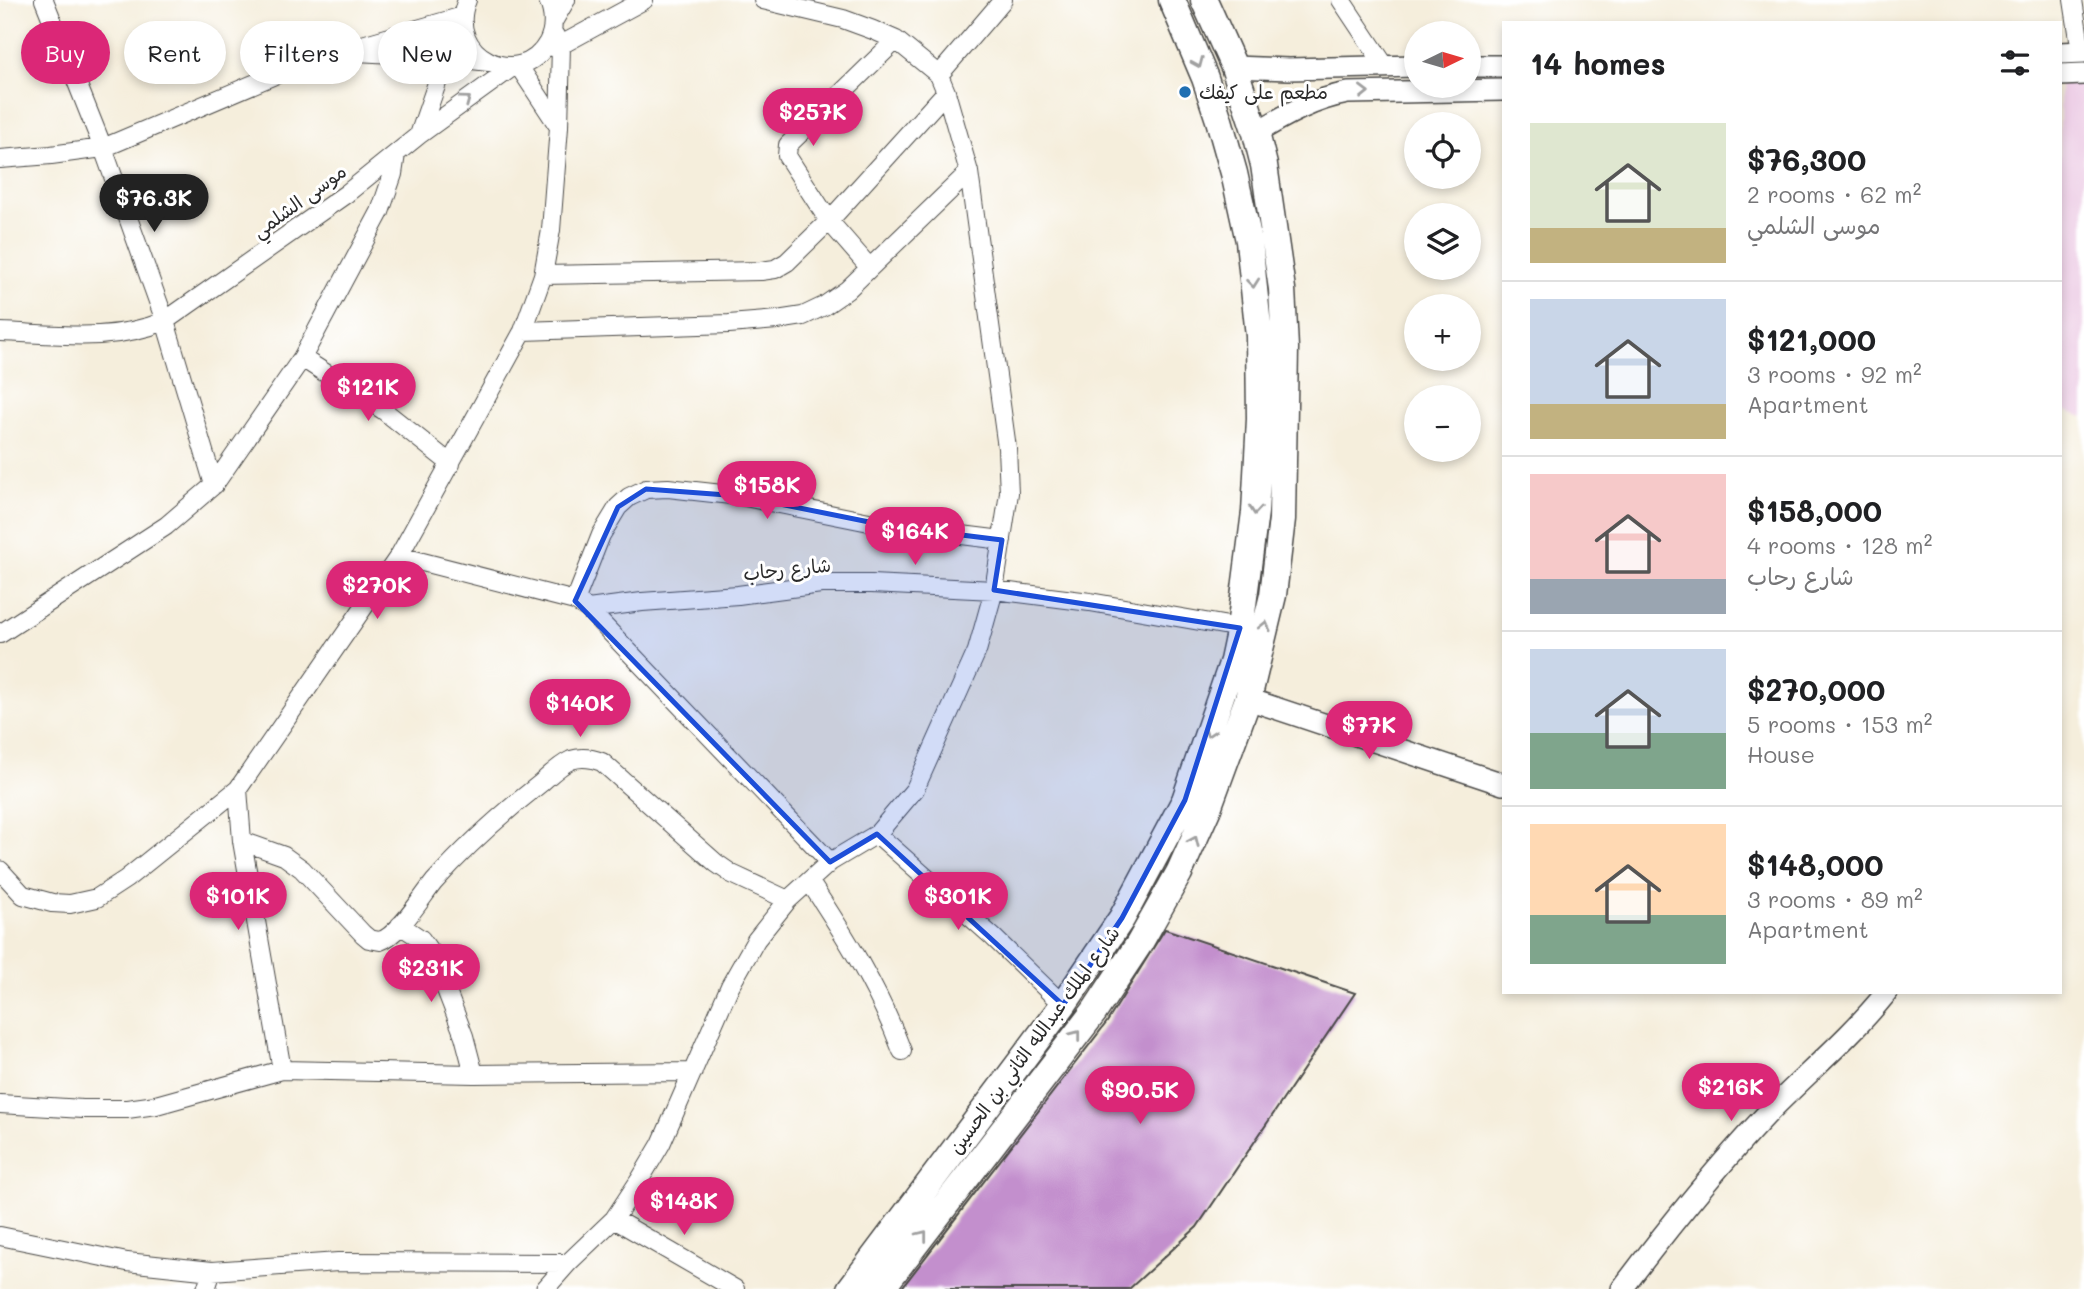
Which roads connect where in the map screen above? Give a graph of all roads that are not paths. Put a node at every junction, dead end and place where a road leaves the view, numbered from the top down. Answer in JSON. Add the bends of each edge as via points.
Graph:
{"nodes":[{"id":1,"x":44,"y":0,"type":"edge"},
{"id":2,"x":548,"y":0,"type":"edge"},
{"id":3,"x":566,"y":0,"type":"edge"},
{"id":4,"x":644,"y":0,"type":"edge"},
{"id":5,"x":763,"y":0,"type":"edge"},
{"id":6,"x":1003,"y":0,"type":"edge"},
{"id":7,"x":1172,"y":0,"type":"edge"},
{"id":8,"x":1205,"y":0,"type":"edge"},
{"id":9,"x":1341,"y":0,"type":"edge"},
{"id":10,"x":2073,"y":0,"type":"edge"},
{"id":11,"x":463,"y":9,"type":"edge"},
{"id":12,"x":555,"y":33,"type":"junction"},
{"id":13,"x":895,"y":40,"type":"junction"},
{"id":14,"x":364,"y":44,"type":"edge"},
{"id":15,"x":2083,"y":52,"type":"edge"},
{"id":16,"x":2062,"y":53,"type":"edge"},
{"id":17,"x":477,"y":60,"type":"edge"},
{"id":18,"x":491,"y":62,"type":"junction"},
{"id":19,"x":516,"y":65,"type":"junction"},
{"id":20,"x":1385,"y":66,"type":"junction"},
{"id":21,"x":1404,"y":66,"type":"edge"},
{"id":22,"x":1481,"y":66,"type":"edge"},
{"id":23,"x":1502,"y":66,"type":"edge"},
{"id":24,"x":1234,"y":67,"type":"junction"},
{"id":25,"x":2084,"y":74,"type":"edge"},
{"id":26,"x":939,"y":75,"type":"junction"},
{"id":27,"x":2062,"y":75,"type":"edge"},
{"id":28,"x":252,"y":84,"type":"edge"},
{"id":29,"x":437,"y":84,"type":"edge"},
{"id":30,"x":1502,"y":90,"type":"edge"},
{"id":31,"x":946,"y":92,"type":"junction"},
{"id":32,"x":559,"y":127,"type":"junction"},
{"id":33,"x":1256,"y":133,"type":"junction"},
{"id":34,"x":419,"y":135,"type":"junction"},
{"id":35,"x":103,"y":148,"type":"junction"},
{"id":36,"x":396,"y":154,"type":"junction"},
{"id":37,"x":0,"y":159,"type":"edge"},
{"id":38,"x":1264,"y":166,"type":"junction"},
{"id":39,"x":969,"y":172,"type":"junction"},
{"id":40,"x":1234,"y":173,"type":"junction"},
{"id":41,"x":829,"y":221,"type":"junction"},
{"id":42,"x":869,"y":267,"type":"junction"},
{"id":43,"x":543,"y":275,"type":"junction"},
{"id":44,"x":165,"y":321,"type":"junction"},
{"id":45,"x":523,"y":331,"type":"junction"},
{"id":46,"x":0,"y":332,"type":"edge"},
{"id":47,"x":302,"y":358,"type":"junction"},
{"id":48,"x":451,"y":464,"type":"junction"},
{"id":49,"x":214,"y":485,"type":"junction"},
{"id":50,"x":1002,"y":540,"type":"junction"},
{"id":51,"x":399,"y":556,"type":"junction"},
{"id":52,"x":994,"y":590,"type":"junction"},
{"id":53,"x":581,"y":605,"type":"junction"},
{"id":54,"x":1240,"y":628,"type":"junction"},
{"id":55,"x":0,"y":634,"type":"edge"},
{"id":56,"x":1248,"y":699,"type":"junction"},
{"id":57,"x":1502,"y":784,"type":"edge"},
{"id":58,"x":238,"y":789,"type":"junction"},
{"id":59,"x":877,"y":834,"type":"junction"},
{"id":60,"x":242,"y":841,"type":"junction"},
{"id":61,"x":830,"y":862,"type":"junction"},
{"id":62,"x":0,"y":870,"type":"edge"},
{"id":63,"x":809,"y":881,"type":"junction"},
{"id":64,"x":788,"y":900,"type":"junction"},
{"id":65,"x":400,"y":925,"type":"junction"},
{"id":66,"x":1885,"y":994,"type":"edge"},
{"id":67,"x":1063,"y":1005,"type":"junction"},
{"id":68,"x":902,"y":1051,"type":"dead end"},
{"id":69,"x":282,"y":1070,"type":"junction"},
{"id":70,"x":693,"y":1072,"type":"junction"},
{"id":71,"x":474,"y":1074,"type":"junction"},
{"id":72,"x":997,"y":1093,"type":"junction"},
{"id":73,"x":0,"y":1104,"type":"edge"},
{"id":74,"x":1019,"y":1109,"type":"junction"},
{"id":75,"x":614,"y":1219,"type":"junction"},
{"id":76,"x":0,"y":1236,"type":"edge"},
{"id":77,"x":568,"y":1263,"type":"junction"},
{"id":78,"x":212,"y":1271,"type":"junction"},
{"id":79,"x":206,"y":1289,"type":"edge"},
{"id":80,"x":545,"y":1289,"type":"edge"},
{"id":81,"x":735,"y":1289,"type":"edge"},
{"id":82,"x":850,"y":1289,"type":"edge"},
{"id":83,"x":881,"y":1289,"type":"edge"},
{"id":84,"x":1622,"y":1289,"type":"edge"}],
"edges":[{"from":1,"to":35,"type":"street"},
{"from":2,"to":12,"type":"street"},
{"from":3,"to":12,"type":"street"},
{"from":4,"to":12,"type":"street","name":"موسى الشلمي"},
{"from":5,"to":13,"type":"street","via":[[843,19]]},
{"from":6,"to":26,"type":"street"},
{"from":7,"to":40,"type":"main road","name":"شارع الملك عبدالله الثاني بن الحسين","one_way":true,"via":[[1205,78]]},
{"from":8,"to":24,"type":"main road","name":"شارع الملك عبدالله الثاني بن الحسين"},
{"from":9,"to":20,"type":"street"},
{"from":10,"to":15,"type":"street"},
{"from":11,"to":14,"type":"street"},
{"from":11,"to":18,"type":"street","via":[[467,40]]},
{"from":12,"to":19,"type":"street","name":"موسى الشلمي","via":[[542,51]]},
{"from":12,"to":32,"type":"street"},
{"from":13,"to":26,"type":"street"},
{"from":13,"to":41,"type":"street","via":[[788,145],[787,156]]},
{"from":15,"to":16,"type":"street"},
{"from":17,"to":18,"type":"street"},
{"from":18,"to":19,"type":"street"},
{"from":19,"to":32,"type":"street"},
{"from":34,"to":19,"type":"street","name":"موسى الشلمي","one_way":true},
{"from":20,"to":21,"type":"street"},
{"from":20,"to":24,"type":"street"},
{"from":22,"to":23,"type":"street"},
{"from":24,"to":33,"type":"main road","name":"شارع الملك عبدالله الثاني بن الحسين"},
{"from":25,"to":27,"type":"street"},
{"from":26,"to":31,"type":"street"},
{"from":28,"to":35,"type":"street"},
{"from":29,"to":34,"type":"street"},
{"from":33,"to":30,"type":"street","one_way":true,"via":[[1304,106],[1348,93]]},
{"from":31,"to":39,"type":"street"},
{"from":31,"to":41,"type":"street"},
{"from":32,"to":43,"type":"street"},
{"from":33,"to":38,"type":"main road","name":"شارع الملك عبدالله الثاني بن الحسين"},
{"from":34,"to":36,"type":"street","name":"موسى الشلمي"},
{"from":35,"to":37,"type":"street"},
{"from":35,"to":44,"type":"street"},
{"from":36,"to":44,"type":"street","name":"موسى الشلمي"},
{"from":36,"to":47,"type":"street","via":[[380,212]]},
{"from":38,"to":40,"type":"main road"},
{"from":56,"to":38,"type":"main road","name":"شارع الملك عبدالله الثاني بن الحسين","one_way":true,"via":[[1273,595],[1282,519],[1282,289]]},
{"from":39,"to":42,"type":"street"},
{"from":39,"to":50,"type":"street","via":[[1007,448],[1009,493]]},
{"from":40,"to":54,"type":"main road","name":"شارع الملك عبدالله الثاني بن الحسين","one_way":true,"via":[[1249,241],[1259,336],[1255,512]]},
{"from":41,"to":42,"type":"street"},
{"from":41,"to":43,"type":"street","via":[[775,269]]},
{"from":42,"to":45,"type":"street","via":[[847,290],[803,316],[729,324]]},
{"from":43,"to":45,"type":"street"},
{"from":44,"to":46,"type":"street","name":"موسى الشلمي","via":[[104,336]]},
{"from":44,"to":49,"type":"street"},
{"from":45,"to":48,"type":"street"},
{"from":47,"to":48,"type":"street","via":[[383,410]]},
{"from":47,"to":49,"type":"street"},
{"from":48,"to":51,"type":"street"},
{"from":49,"to":55,"type":"street","via":[[166,526]]},
{"from":50,"to":52,"type":"street"},
{"from":50,"to":53,"type":"street","via":[[889,526],[740,496],[646,489],[618,507],[601,535]]},
{"from":51,"to":53,"type":"street"},
{"from":51,"to":58,"type":"street"},
{"from":52,"to":53,"type":"street","name":"شارع رحاب","via":[[821,584],[738,596]]},
{"from":52,"to":54,"type":"street","name":"شارع رحاب"},
{"from":52,"to":59,"type":"street","via":[[977,651],[926,767],[915,789]]},
{"from":53,"to":61,"type":"street"},
{"from":54,"to":67,"type":"main road","name":"شارع الملك عبدالله الثاني بن الحسين","one_way":true,"via":[[1185,800],[1122,918]]},
{"from":56,"to":57,"type":"street"},
{"from":74,"to":56,"type":"main road","name":"شارع الملك عبدالله الثاني بن الحسين","one_way":true,"via":[[1094,1012],[1173,884],[1208,808]]},
{"from":58,"to":60,"type":"street"},
{"from":58,"to":62,"type":"street","via":[[97,898],[71,904],[23,895]]},
{"from":59,"to":61,"type":"street"},
{"from":59,"to":67,"type":"street"},
{"from":60,"to":65,"type":"street","via":[[284,856],[302,869],[369,939],[385,940]]},
{"from":60,"to":69,"type":"street"},
{"from":61,"to":63,"type":"street"},
{"from":63,"to":64,"type":"street"},
{"from":63,"to":68,"type":"street","via":[[874,988]]},
{"from":64,"to":65,"type":"street","via":[[716,863],[591,757],[563,765],[523,797],[435,881]]},
{"from":64,"to":70,"type":"street","via":[[756,940],[730,986]]},
{"from":65,"to":71,"type":"street","via":[[433,956]]},
{"from":66,"to":84,"type":"street","via":[[1691,1199]]},
{"from":67,"to":72,"type":"main road","name":"شارع الملك عبدالله الثاني بن الحسين"},
{"from":69,"to":71,"type":"street"},
{"from":69,"to":73,"type":"street","via":[[127,1109]]},
{"from":70,"to":71,"type":"street"},
{"from":70,"to":75,"type":"street","via":[[661,1144]]},
{"from":72,"to":74,"type":"main road"},
{"from":72,"to":82,"type":"main road","name":"شارع الملك عبدالله الثاني بن الحسين"},
{"from":83,"to":74,"type":"main road","name":"شارع الملك عبدالله الثاني بن الحسين","one_way":true},
{"from":75,"to":77,"type":"street"},
{"from":75,"to":81,"type":"street"},
{"from":76,"to":78,"type":"street","via":[[127,1262]]},
{"from":77,"to":78,"type":"street","via":[[338,1262]]},
{"from":77,"to":80,"type":"street"},
{"from":78,"to":79,"type":"street"}]}
